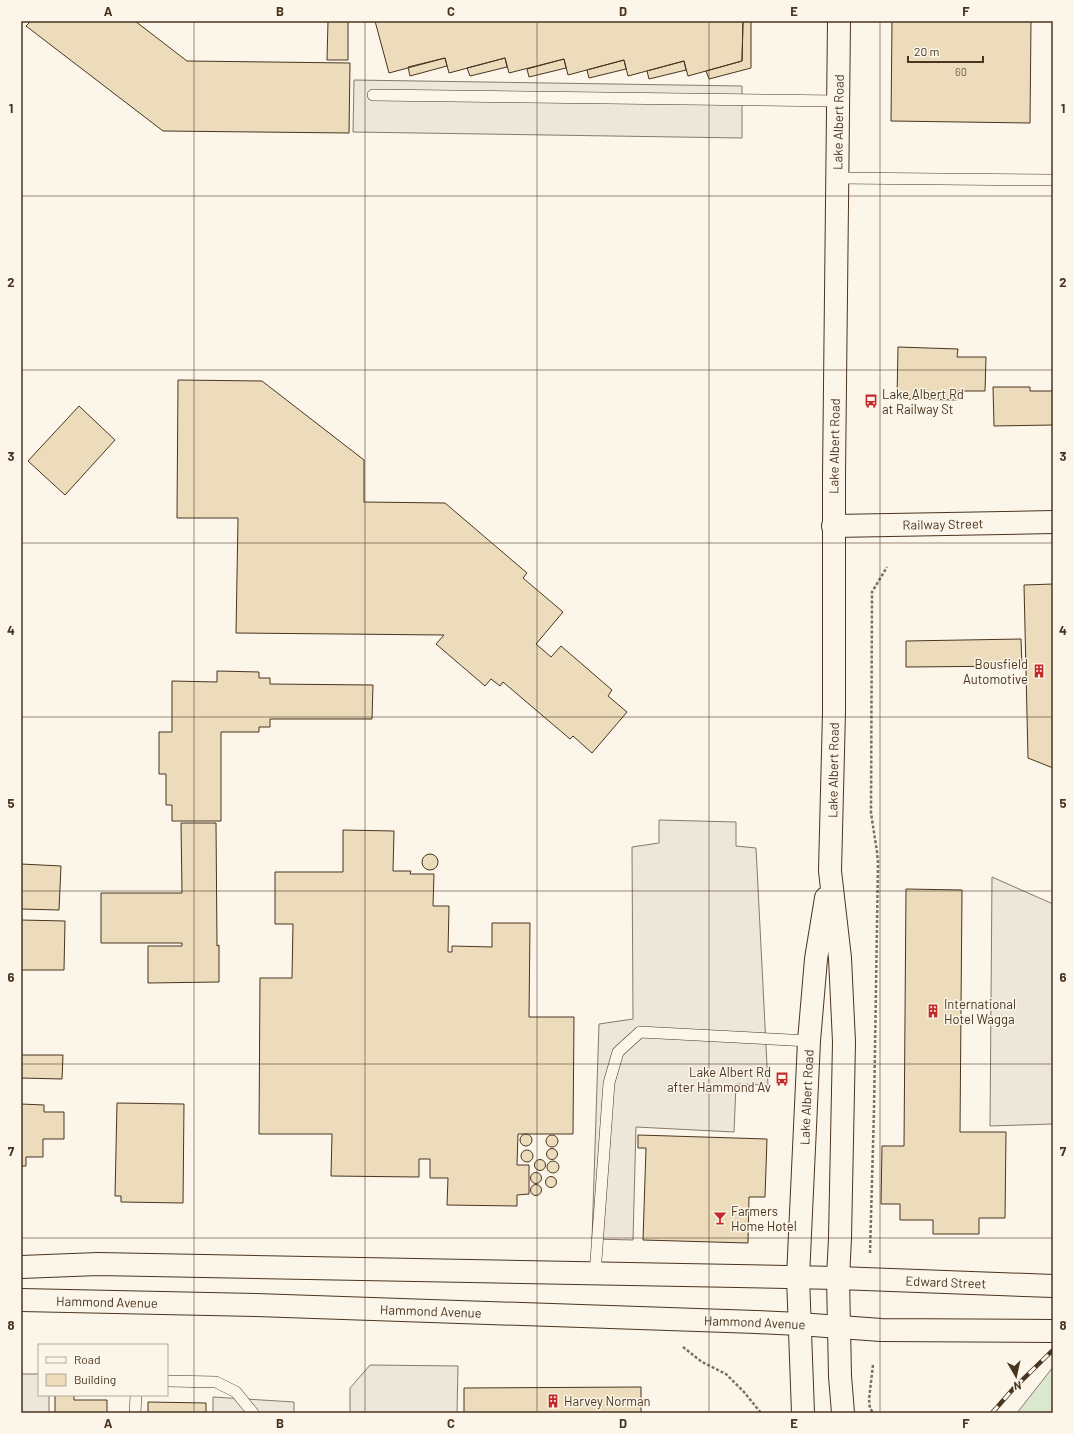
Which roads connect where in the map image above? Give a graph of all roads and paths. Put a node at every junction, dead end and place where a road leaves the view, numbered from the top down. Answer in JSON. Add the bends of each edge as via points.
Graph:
{"nodes":[{"id":1,"x":839,"y":21,"type":"edge"},
{"id":2,"x":374,"y":95,"type":"dead end"},
{"id":3,"x":838,"y":101,"type":"junction"},
{"id":4,"x":837,"y":178,"type":"junction"},
{"id":5,"x":1053,"y":180,"type":"edge"},
{"id":6,"x":1053,"y":522,"type":"edge"},
{"id":7,"x":833,"y":526,"type":"junction"},
{"id":8,"x":887,"y":567,"type":"dead end"},
{"id":9,"x":830,"y":871,"type":"junction"},
{"id":10,"x":809,"y":1041,"type":"junction"},
{"id":11,"x":870,"y":1253,"type":"dead end"},
{"id":12,"x":21,"y":1267,"type":"edge"},
{"id":13,"x":595,"y":1274,"type":"junction"},
{"id":14,"x":798,"y":1277,"type":"junction"},
{"id":15,"x":838,"y":1278,"type":"junction"},
{"id":16,"x":1053,"y":1286,"type":"edge"},
{"id":17,"x":21,"y":1300,"type":"edge"},
{"id":18,"x":799,"y":1324,"type":"junction"},
{"id":19,"x":840,"y":1327,"type":"junction"},
{"id":20,"x":1053,"y":1331,"type":"edge"},
{"id":21,"x":683,"y":1347,"type":"dead end"},
{"id":22,"x":873,"y":1364,"type":"dead end"},
{"id":23,"x":168,"y":1381,"type":"edge"},
{"id":24,"x":136,"y":1396,"type":"edge"},
{"id":25,"x":870,"y":1409,"type":"junction"},
{"id":26,"x":136,"y":1413,"type":"edge"},
{"id":27,"x":253,"y":1413,"type":"edge"},
{"id":28,"x":761,"y":1413,"type":"edge"},
{"id":29,"x":803,"y":1413,"type":"edge"},
{"id":30,"x":843,"y":1413,"type":"edge"},
{"id":31,"x":870,"y":1413,"type":"edge"},
{"id":32,"x":874,"y":1413,"type":"edge"}],
"edges":[{"from":1,"to":3,"type":"main road","name":"Lake Albert Road"},
{"from":2,"to":3,"type":"lane"},
{"from":3,"to":4,"type":"main road","name":"Lake Albert Road"},
{"from":4,"to":5,"type":"lane"},
{"from":4,"to":7,"type":"main road","name":"Lake Albert Road"},
{"from":6,"to":7,"type":"main road","name":"Railway Street"},
{"from":7,"to":9,"type":"main road","name":"Lake Albert Road","via":[[834,712]]},
{"from":8,"to":11,"type":"path","via":[[872,592],[871,813],[878,863]]},
{"from":9,"to":10,"type":"main road","name":"Lake Albert Road","via":[[816,959]]},
{"from":9,"to":15,"type":"main road","name":"Lake Albert Road","via":[[840,958],[844,1042]]},
{"from":10,"to":13,"type":"lane","via":[[640,1032],[618,1052],[609,1082]]},
{"from":10,"to":14,"type":"main road","name":"Lake Albert Road"},
{"from":12,"to":13,"type":"main road","via":[[98,1264]]},
{"from":13,"to":14,"type":"main road"},
{"from":14,"to":15,"type":"main road"},
{"from":14,"to":18,"type":"main road","name":"Lake Albert Road"},
{"from":15,"to":16,"type":"main road","name":"Edward Street"},
{"from":15,"to":19,"type":"main road","name":"Lake Albert Road"},
{"from":17,"to":18,"type":"main road","name":"Hammond Avenue","via":[[256,1305]]},
{"from":18,"to":19,"type":"main road","name":"Hammond Avenue"},
{"from":18,"to":29,"type":"main road","name":"Lake Albert Road"},
{"from":19,"to":20,"type":"main road","via":[[881,1330]]},
{"from":19,"to":30,"type":"main road","name":"Lake Albert Road"},
{"from":21,"to":28,"type":"path","via":[[702,1362],[726,1374]]},
{"from":22,"to":25,"type":"path"},
{"from":23,"to":27,"type":"lane","via":[[216,1382],[236,1392]]},
{"from":24,"to":26,"type":"lane"},
{"from":25,"to":31,"type":"path"},
{"from":25,"to":32,"type":"path"}]}
